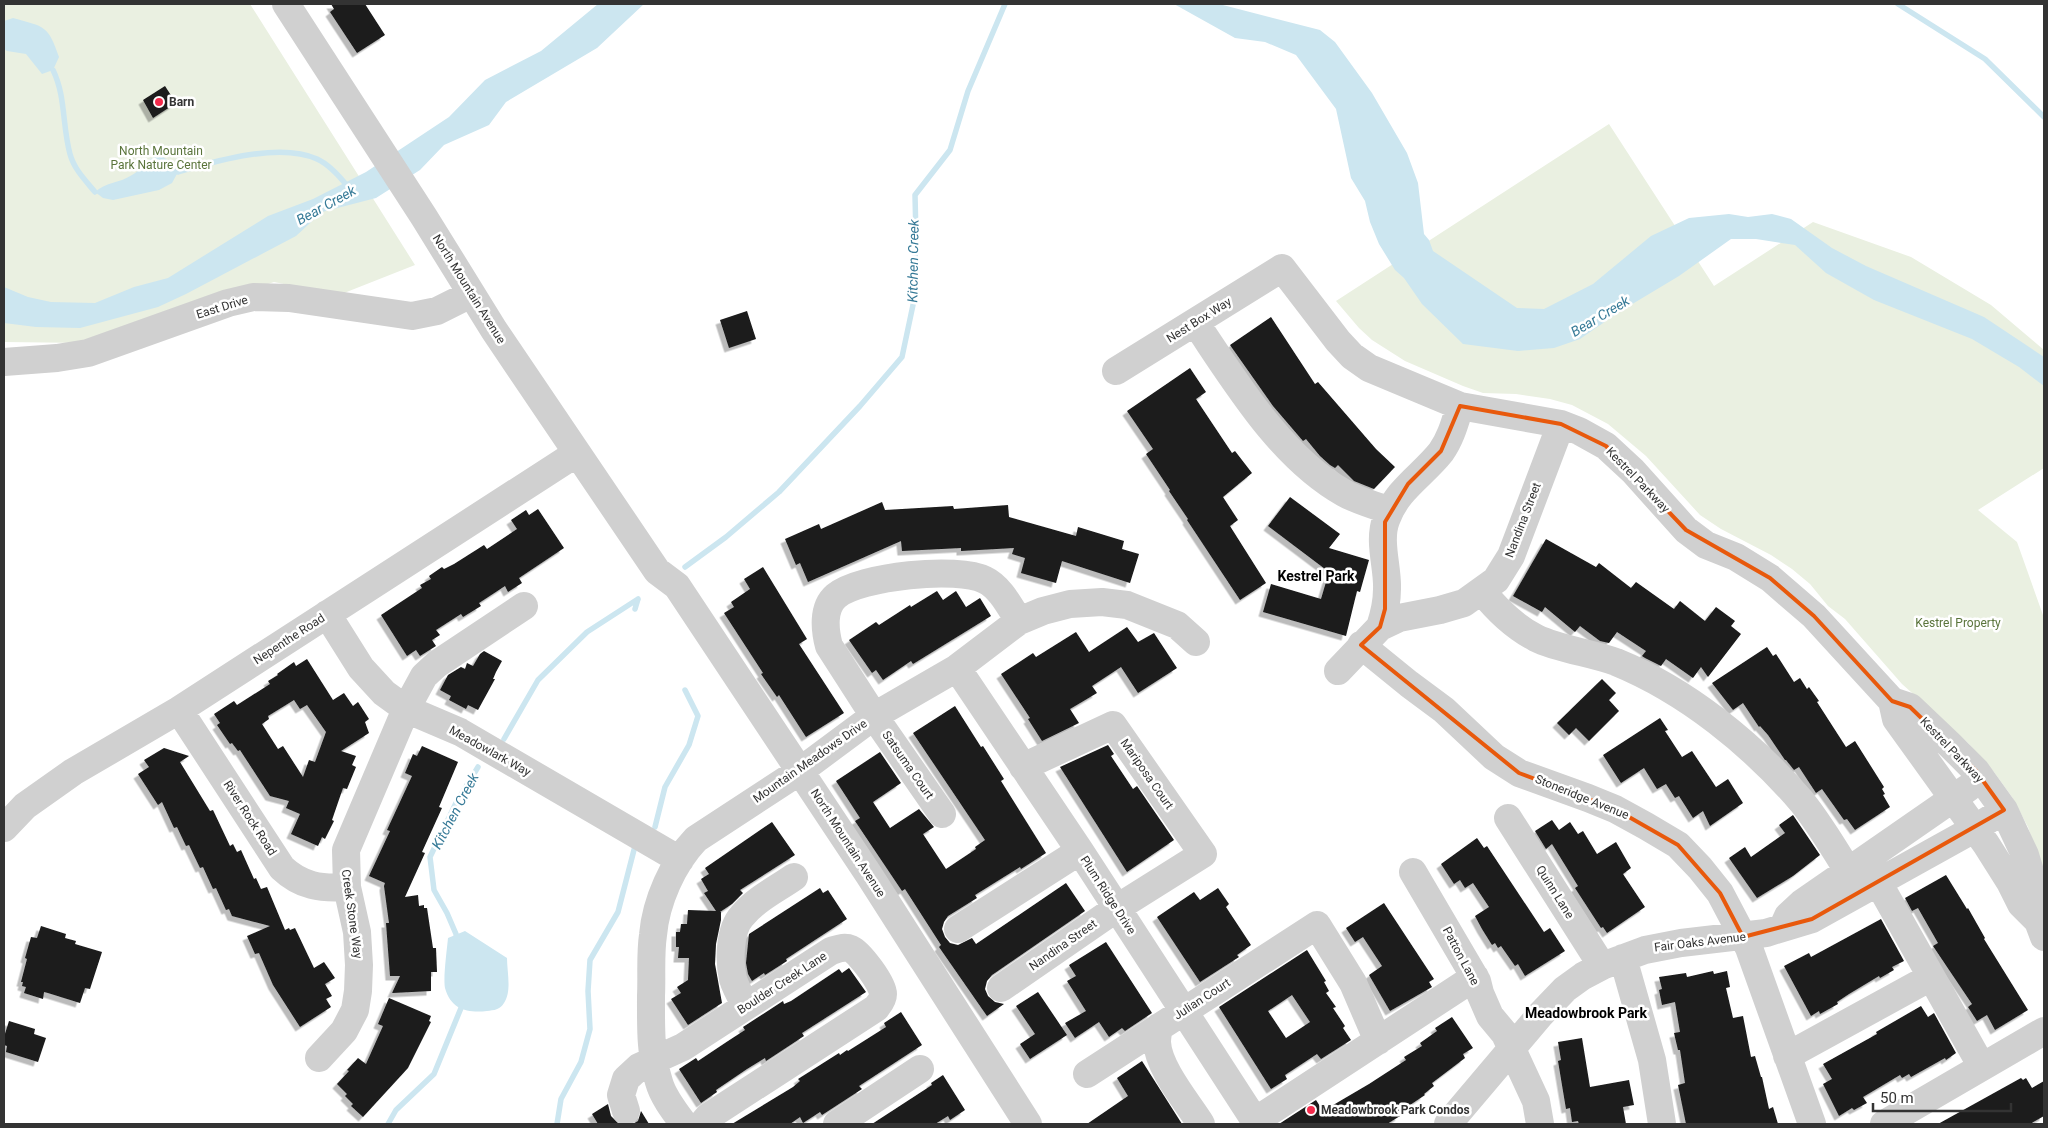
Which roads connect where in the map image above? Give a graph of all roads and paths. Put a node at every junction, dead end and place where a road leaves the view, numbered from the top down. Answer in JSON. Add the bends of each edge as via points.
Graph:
{"nodes":[{"id":1,"x":286,"y":4,"type":"edge"},
{"id":2,"x":1282,"y":268,"type":"joint"},
{"id":3,"x":471,"y":294,"type":"junction"},
{"id":4,"x":1195,"y":322,"type":"junction"},
{"id":5,"x":4,"y":362,"type":"edge"},
{"id":6,"x":1116,"y":371,"type":"dead end"},
{"id":7,"x":1460,"y":406,"type":"junction"},
{"id":8,"x":1561,"y":424,"type":"junction"},
{"id":9,"x":577,"y":453,"type":"junction"},
{"id":10,"x":1390,"y":511,"type":"junction"},
{"id":11,"x":1482,"y":591,"type":"junction"},
{"id":12,"x":524,"y":606,"type":"dead end"},
{"id":13,"x":327,"y":614,"type":"junction"},
{"id":14,"x":1019,"y":620,"type":"junction"},
{"id":15,"x":1370,"y":636,"type":"junction"},
{"id":16,"x":1196,"y":642,"type":"dead end"},
{"id":17,"x":957,"y":668,"type":"junction"},
{"id":18,"x":1338,"y":671,"type":"dead end"},
{"id":19,"x":1892,"y":701,"type":"junction"},
{"id":20,"x":406,"y":709,"type":"junction"},
{"id":21,"x":179,"y":710,"type":"junction"},
{"id":22,"x":874,"y":716,"type":"junction"},
{"id":23,"x":1023,"y":767,"type":"junction"},
{"id":24,"x":793,"y":776,"type":"junction"},
{"id":25,"x":1981,"y":779,"type":"junction"},
{"id":26,"x":1953,"y":798,"type":"junction"},
{"id":27,"x":2004,"y":810,"type":"junction"},
{"id":28,"x":942,"y":814,"type":"dead end"},
{"id":29,"x":1508,"y":818,"type":"dead end"},
{"id":30,"x":4,"y":828,"type":"edge"},
{"id":31,"x":1974,"y":829,"type":"junction"},
{"id":32,"x":1080,"y":852,"type":"junction"},
{"id":33,"x":1203,"y":854,"type":"joint"},
{"id":34,"x":680,"y":860,"type":"junction"},
{"id":35,"x":1848,"y":871,"type":"junction"},
{"id":36,"x":1413,"y":872,"type":"dead end"},
{"id":37,"x":794,"y":877,"type":"dead end"},
{"id":38,"x":1878,"y":882,"type":"junction"},
{"id":39,"x":346,"y":887,"type":"junction"},
{"id":40,"x":1116,"y":908,"type":"junction"},
{"id":41,"x":1783,"y":927,"type":"junction"},
{"id":42,"x":958,"y":928,"type":"dead end"},
{"id":43,"x":2041,"y":929,"type":"edge"},
{"id":44,"x":1743,"y":937,"type":"junction"},
{"id":45,"x":1612,"y":962,"type":"junction"},
{"id":46,"x":1475,"y":977,"type":"junction"},
{"id":47,"x":1931,"y":977,"type":"junction"},
{"id":48,"x":1001,"y":988,"type":"dead end"},
{"id":49,"x":746,"y":1006,"type":"junction"},
{"id":50,"x":1183,"y":1012,"type":"junction"},
{"id":51,"x":1159,"y":1027,"type":"junction"},
{"id":52,"x":2044,"y":1031,"type":"edge"},
{"id":53,"x":1378,"y":1041,"type":"junction"},
{"id":54,"x":1512,"y":1048,"type":"junction"},
{"id":55,"x":1787,"y":1056,"type":"junction"},
{"id":56,"x":319,"y":1058,"type":"dead end"},
{"id":57,"x":653,"y":1060,"type":"junction"},
{"id":58,"x":1982,"y":1067,"type":"junction"},
{"id":59,"x":920,"y":1069,"type":"dead end"},
{"id":60,"x":1087,"y":1074,"type":"dead end"},
{"id":61,"x":626,"y":1112,"type":"dead end"},
{"id":62,"x":1256,"y":1123,"type":"edge"},
{"id":63,"x":684,"y":1124,"type":"edge"},
{"id":64,"x":702,"y":1124,"type":"edge"},
{"id":65,"x":837,"y":1124,"type":"edge"},
{"id":66,"x":1008,"y":1124,"type":"edge"},
{"id":67,"x":1028,"y":1124,"type":"edge"},
{"id":68,"x":1201,"y":1124,"type":"edge"},
{"id":69,"x":1448,"y":1124,"type":"edge"},
{"id":70,"x":1540,"y":1124,"type":"edge"},
{"id":71,"x":1662,"y":1124,"type":"edge"},
{"id":72,"x":1812,"y":1124,"type":"edge"},
{"id":73,"x":1884,"y":1124,"type":"edge"}],
"edges":[{"from":1,"to":3,"type":"street","name":"North Mountain Avenue"},
{"from":2,"to":4,"type":"street","name":"Nest Box Way"},
{"from":2,"to":7,"type":"street","name":"Kestrel Parkway","via":[[1352,356],[1369,368]]},
{"from":3,"to":5,"type":"street","name":"East Drive","via":[[437,311],[412,316],[289,298],[253,297],[88,353]]},
{"from":3,"to":9,"type":"street","name":"North Mountain Avenue"},
{"from":4,"to":6,"type":"street","name":"Nest Box Way"},
{"from":4,"to":10,"type":"street","via":[[1241,389],[1308,468],[1344,493]]},
{"from":7,"to":8,"type":"street","name":"Kestrel Parkway"},
{"from":7,"to":10,"type":"street","name":"Nandina Street","via":[[1441,451],[1408,484]]},
{"from":8,"to":11,"type":"street","name":"Nandina Street","via":[[1511,556],[1496,580]]},
{"from":8,"to":19,"type":"street","name":"Kestrel Parkway","via":[[1606,446],[1686,530],[1770,578],[1814,616]]},
{"from":9,"to":13,"type":"street","name":"Nepenthe Road"},
{"from":9,"to":24,"type":"street","name":"North Mountain Avenue","via":[[657,571],[677,586]]},
{"from":10,"to":15,"type":"street","name":"Nandina Street","via":[[1385,522],[1385,609]]},
{"from":11,"to":15,"type":"street","name":"Nandina Street","via":[[1464,603],[1400,618]]},
{"from":11,"to":35,"type":"street","via":[[1511,621],[1537,638],[1616,662],[1677,693],[1727,730],[1767,765],[1802,803]]},
{"from":12,"to":20,"type":"street","name":"Creek Stone Way","via":[[437,664],[424,676]]},
{"from":13,"to":20,"type":"street","name":"Meadowlark Way","via":[[361,668],[384,693]]},
{"from":13,"to":21,"type":"street","name":"Nepenthe Road"},
{"from":14,"to":16,"type":"street","name":"Mountain Meadows Drive","via":[[1070,604],[1102,602],[1128,605],[1177,625]]},
{"from":14,"to":17,"type":"street","name":"Mountain Meadows Drive"},
{"from":14,"to":22,"type":"street","name":"Satsuma Court","via":[[998,590],[986,580],[959,573],[896,576],[866,582],[836,596],[826,614],[830,646]]},
{"from":15,"to":18,"type":"street","name":"Nandina Street"},
{"from":15,"to":44,"type":"street","name":"Stoneridge Avenue","via":[[1409,684],[1444,710],[1494,757],[1519,773],[1615,809],[1678,845],[1720,893]]},
{"from":17,"to":22,"type":"street","name":"Mountain Meadows Drive"},
{"from":17,"to":23,"type":"street","name":"Plum Ridge Drive"},
{"from":19,"to":25,"type":"street","name":"Kestrel Parkway","via":[[1910,707]]},
{"from":19,"to":26,"type":"street","name":"Kestrel Parkway","via":[[1896,719]]},
{"from":20,"to":34,"type":"street","name":"Meadowlark Way","via":[[460,732]]},
{"from":20,"to":39,"type":"street","name":"Creek Stone Way","via":[[346,850]]},
{"from":21,"to":30,"type":"street","name":"Nepenthe Road","via":[[43,792]]},
{"from":21,"to":39,"type":"street","name":"River Rock Road","via":[[282,868],[291,876],[314,886]]},
{"from":22,"to":24,"type":"street","name":"Mountain Meadows Drive"},
{"from":22,"to":28,"type":"street","name":"Satsuma Court"},
{"from":23,"to":32,"type":"street","name":"Plum Ridge Drive"},
{"from":23,"to":33,"type":"street","name":"Mariposa Court","via":[[1114,725]]},
{"from":24,"to":34,"type":"street","name":"Mountain Meadows Drive","via":[[696,839]]},
{"from":24,"to":66,"type":"street","name":"North Mountain Avenue"},
{"from":24,"to":67,"type":"street","name":"North Mountain Avenue","via":[[869,875]]},
{"from":25,"to":26,"type":"street"},
{"from":25,"to":27,"type":"street","name":"Kestrel Parkway"},
{"from":26,"to":31,"type":"street","name":"Kestrel Parkway"},
{"from":26,"to":35,"type":"street"},
{"from":27,"to":31,"type":"street","name":"Fair Oaks Avenue"},
{"from":27,"to":43,"type":"street","name":"Kestrel Parkway","via":[[2025,855],[2038,898]]},
{"from":29,"to":45,"type":"street","name":"Quinn Lane"},
{"from":31,"to":38,"type":"street","name":"Fair Oaks Avenue"},
{"from":31,"to":43,"type":"street","name":"Kestrel Parkway","via":[[2021,904]]},
{"from":32,"to":40,"type":"street","name":"Plum Ridge Drive"},
{"from":32,"to":42,"type":"street"},
{"from":33,"to":40,"type":"street","name":"Nandina Street"},
{"from":34,"to":57,"type":"street","name":"Mountain Meadows Drive","via":[[658,910],[653,935],[650,1030]]},
{"from":35,"to":41,"type":"street","via":[[1788,916]]},
{"from":36,"to":46,"type":"street","name":"Patton Lane"},
{"from":37,"to":49,"type":"street","via":[[752,905],[740,917],[734,932],[732,977]]},
{"from":38,"to":41,"type":"street","name":"Fair Oaks Avenue","via":[[1812,919]]},
{"from":38,"to":47,"type":"street"},
{"from":39,"to":56,"type":"street","name":"Creek Stone Way","via":[[357,932],[358,991],[355,1010],[344,1031]]},
{"from":40,"to":48,"type":"street","name":"Nandina Street"},
{"from":40,"to":50,"type":"street","name":"Plum Ridge Drive"},
{"from":41,"to":44,"type":"street","name":"Fair Oaks Avenue"},
{"from":44,"to":45,"type":"street","name":"Fair Oaks Avenue","via":[[1681,943],[1645,950]]},
{"from":44,"to":55,"type":"street","name":"Stoneridge Avenue"},
{"from":45,"to":54,"type":"street","name":"Fair Oaks Avenue","via":[[1565,989]]},
{"from":45,"to":71,"type":"street","name":"Quinn Lane","via":[[1652,1060]]},
{"from":46,"to":53,"type":"street"},
{"from":46,"to":54,"type":"street","name":"Patton Lane","via":[[1490,1016]]},
{"from":47,"to":55,"type":"street"},
{"from":47,"to":58,"type":"street"},
{"from":49,"to":57,"type":"street","name":"Boulder Creek Lane","via":[[683,1047]]},
{"from":49,"to":64,"type":"street","name":"Boulder Creek Lane","via":[[831,951],[842,948],[852,949],[861,956],[884,994],[876,1008]]},
{"from":50,"to":51,"type":"street","name":"Julian Court"},
{"from":50,"to":53,"type":"street","name":"Julian Court","via":[[1317,925],[1353,983]]},
{"from":50,"to":62,"type":"street","name":"Plum Ridge Drive"},
{"from":51,"to":60,"type":"street","name":"Julian Court"},
{"from":51,"to":68,"type":"street","via":[[1157,1042],[1160,1056]]},
{"from":52,"to":58,"type":"street"},
{"from":53,"to":62,"type":"street"},
{"from":54,"to":69,"type":"street","name":"Fair Oaks Avenue"},
{"from":54,"to":70,"type":"street","name":"Patton Lane","via":[[1536,1101]]},
{"from":55,"to":72,"type":"street","name":"Stoneridge Avenue"},
{"from":57,"to":61,"type":"street","name":"Boulder Creek Lane","via":[[626,1079],[622,1095]]},
{"from":57,"to":63,"type":"street","name":"Mountain Meadows Drive","via":[[659,1085]]},
{"from":58,"to":73,"type":"street"},
{"from":59,"to":65,"type":"street"}]}
